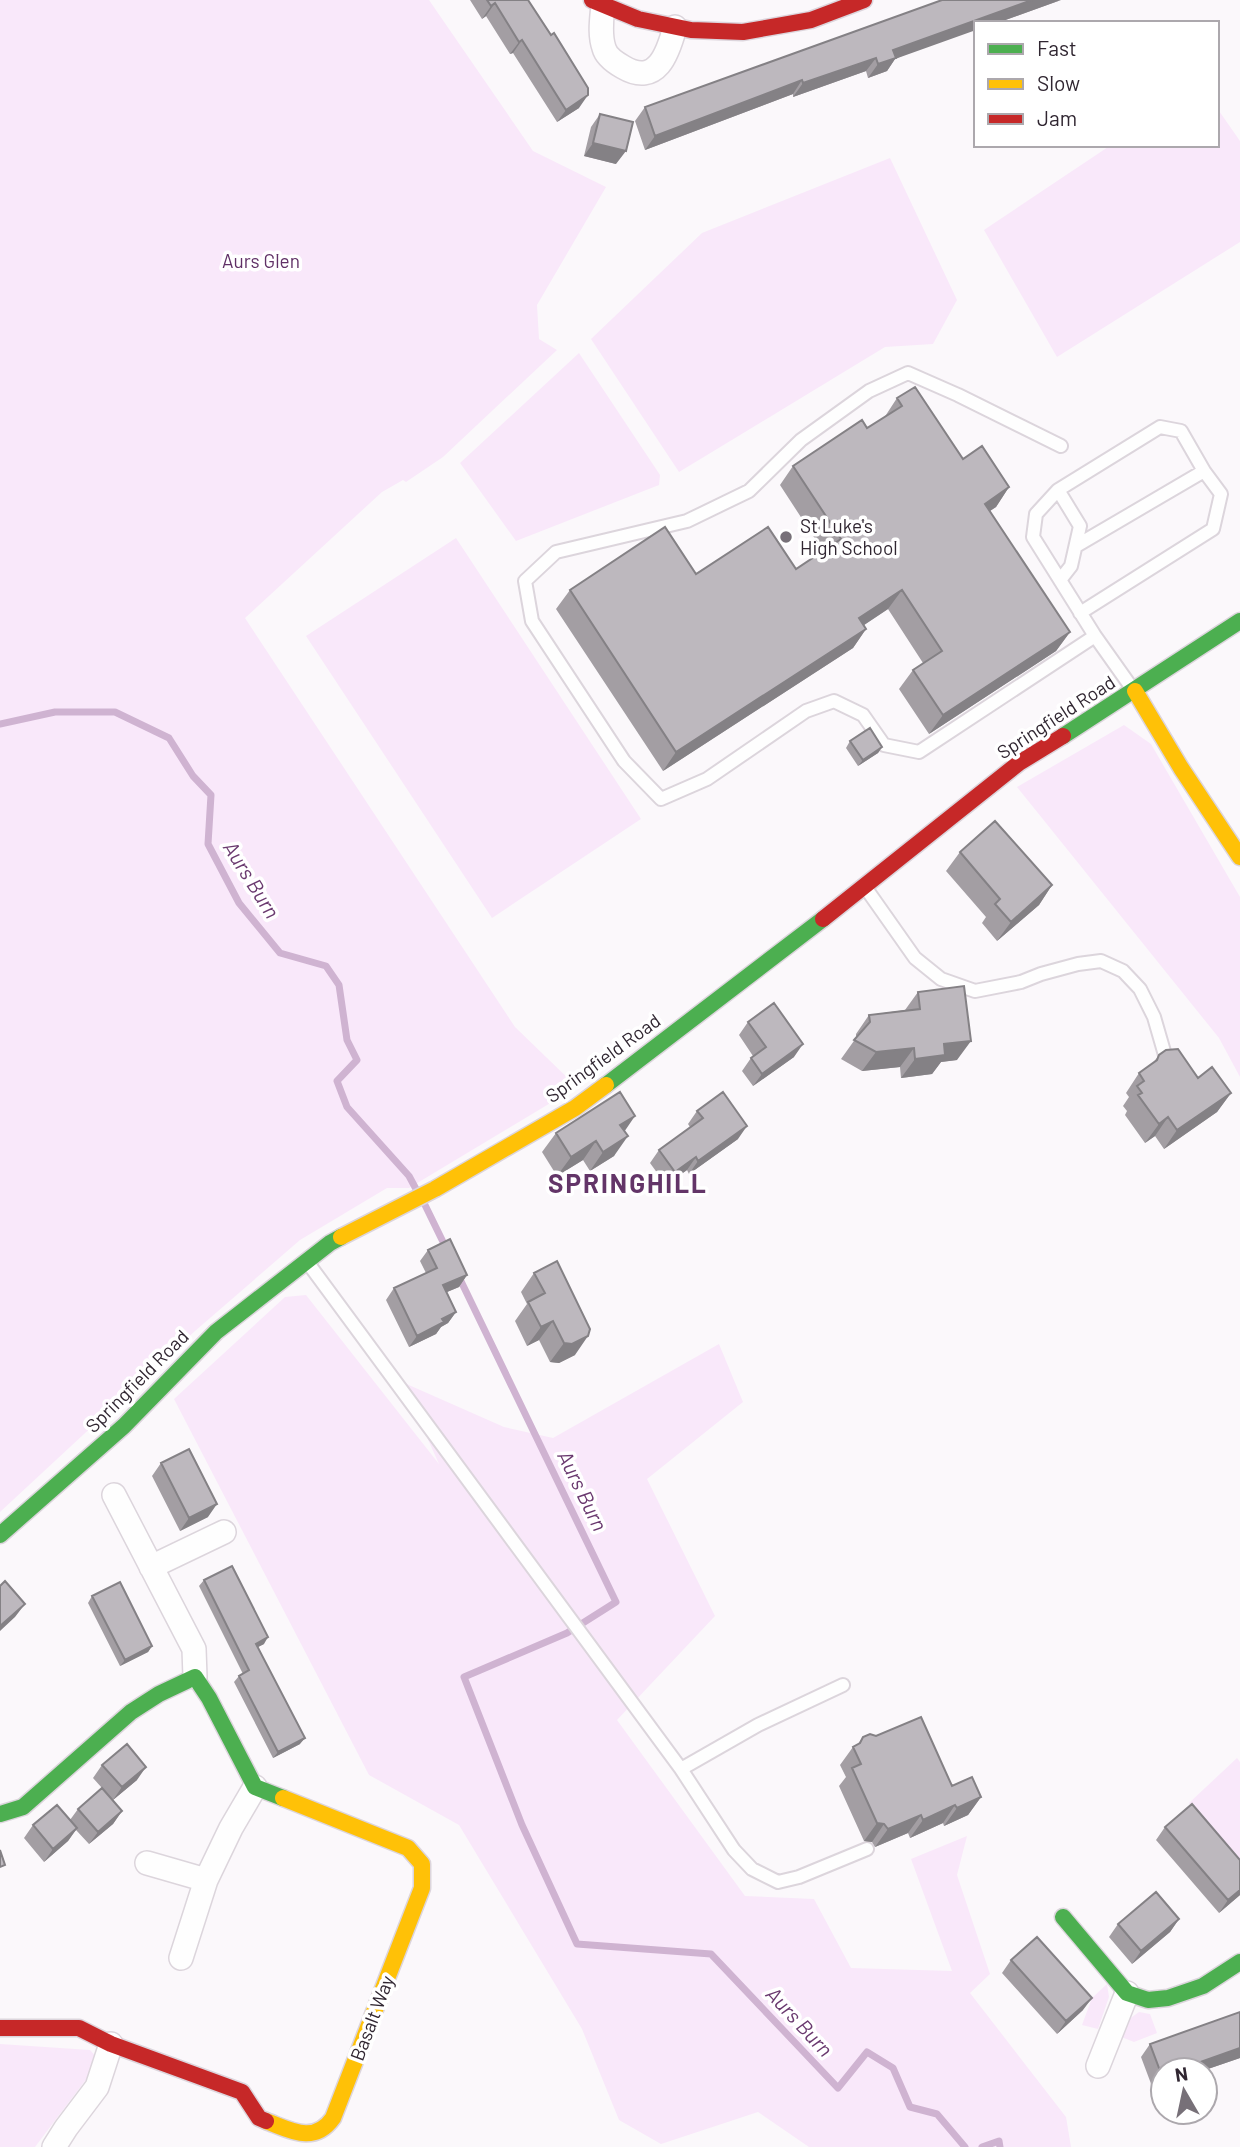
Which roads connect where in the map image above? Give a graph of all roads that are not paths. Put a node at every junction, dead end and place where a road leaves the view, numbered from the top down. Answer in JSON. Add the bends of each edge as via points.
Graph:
{"nodes":[{"id":1,"x":864,"y":0,"type":"edge"},
{"id":2,"x":597,"y":2,"type":"edge"},
{"id":3,"x":675,"y":27,"type":"junction"},
{"id":4,"x":1060,"y":446,"type":"dead end"},
{"id":5,"x":1204,"y":471,"type":"junction"},
{"id":6,"x":1058,"y":489,"type":"junction"},
{"id":7,"x":1076,"y":546,"type":"junction"},
{"id":8,"x":1060,"y":580,"type":"junction"},
{"id":9,"x":1080,"y":612,"type":"junction"},
{"id":10,"x":1240,"y":621,"type":"edge"},
{"id":11,"x":1095,"y":636,"type":"junction"},
{"id":12,"x":1135,"y":691,"type":"junction"},
{"id":13,"x":1240,"y":857,"type":"edge"},
{"id":14,"x":865,"y":887,"type":"junction"},
{"id":15,"x":1165,"y":1055,"type":"edge"},
{"id":16,"x":306,"y":1260,"type":"junction"},
{"id":17,"x":114,"y":1495,"type":"dead end"},
{"id":18,"x":224,"y":1532,"type":"dead end"},
{"id":19,"x":0,"y":1535,"type":"edge"},
{"id":20,"x":151,"y":1567,"type":"junction"},
{"id":21,"x":195,"y":1677,"type":"junction"},
{"id":22,"x":843,"y":1685,"type":"dead end"},
{"id":23,"x":681,"y":1769,"type":"junction"},
{"id":24,"x":255,"y":1787,"type":"junction"},
{"id":25,"x":0,"y":1814,"type":"edge"},
{"id":26,"x":867,"y":1849,"type":"dead end"},
{"id":27,"x":147,"y":1863,"type":"dead end"},
{"id":28,"x":206,"y":1880,"type":"junction"},
{"id":29,"x":1063,"y":1917,"type":"dead end"},
{"id":30,"x":181,"y":1958,"type":"dead end"},
{"id":31,"x":1240,"y":1962,"type":"edge"},
{"id":32,"x":1127,"y":1993,"type":"junction"},
{"id":33,"x":0,"y":2028,"type":"edge"},
{"id":34,"x":111,"y":2044,"type":"junction"},
{"id":35,"x":1098,"y":2066,"type":"dead end"},
{"id":36,"x":54,"y":2147,"type":"edge"}],
"edges":[{"from":1,"to":3,"type":"street","via":[[811,20],[743,32]]},
{"from":2,"to":3,"type":"street","via":[[638,19]]},
{"from":2,"to":3,"type":"street","via":[[604,50],[634,74],[652,71],[667,56]]},
{"from":4,"to":11,"type":"lane","via":[[908,373],[869,391],[802,439],[749,491],[687,522],[556,552],[525,581],[532,621],[624,761],[661,800],[707,779],[806,711],[834,701],[863,715],[884,746],[919,752]]},
{"from":5,"to":6,"type":"lane","via":[[1181,431],[1160,427]]},
{"from":5,"to":7,"type":"lane"},
{"from":5,"to":9,"type":"lane","via":[[1221,494],[1213,529]]},
{"from":6,"to":7,"type":"lane","via":[[1080,526]]},
{"from":6,"to":8,"type":"lane","via":[[1036,514],[1033,537]]},
{"from":7,"to":8,"type":"lane","via":[[1071,566]]},
{"from":8,"to":9,"type":"lane"},
{"from":9,"to":11,"type":"lane"},
{"from":10,"to":12,"type":"street","name":"Springfield Road"},
{"from":11,"to":12,"type":"lane"},
{"from":12,"to":13,"type":"street"},
{"from":12,"to":14,"type":"street","name":"Springfield Road","via":[[1019,763]]},
{"from":14,"to":15,"type":"lane","via":[[915,958],[941,979],[975,991],[1078,964],[1101,961],[1123,971],[1140,989]]},
{"from":14,"to":16,"type":"street","name":"Springfield Road","via":[[575,1108],[406,1205],[330,1242]]},
{"from":16,"to":19,"type":"street","name":"Springfield Road","via":[[216,1332],[124,1426]]},
{"from":16,"to":23,"type":"lane"},
{"from":17,"to":20,"type":"street"},
{"from":18,"to":20,"type":"street"},
{"from":20,"to":21,"type":"street","via":[[194,1649]]},
{"from":21,"to":24,"type":"street"},
{"from":21,"to":25,"type":"street","via":[[131,1712],[23,1807]]},
{"from":22,"to":23,"type":"lane","via":[[758,1725]]},
{"from":23,"to":26,"type":"lane","via":[[733,1850],[752,1869],[778,1882]]},
{"from":24,"to":28,"type":"street"},
{"from":24,"to":34,"type":"street","name":"Basalt Way","via":[[408,1848],[422,1864],[422,1888],[333,2118],[326,2128],[309,2134],[294,2132],[259,2118],[242,2092]]},
{"from":27,"to":28,"type":"street"},
{"from":28,"to":30,"type":"street"},
{"from":29,"to":32,"type":"street"},
{"from":31,"to":32,"type":"street","via":[[1203,1986],[1168,1998],[1148,2000]]},
{"from":32,"to":35,"type":"street"},
{"from":33,"to":34,"type":"street","name":"Basalt Way","via":[[79,2028]]},
{"from":34,"to":36,"type":"street","via":[[97,2087]]}]}
